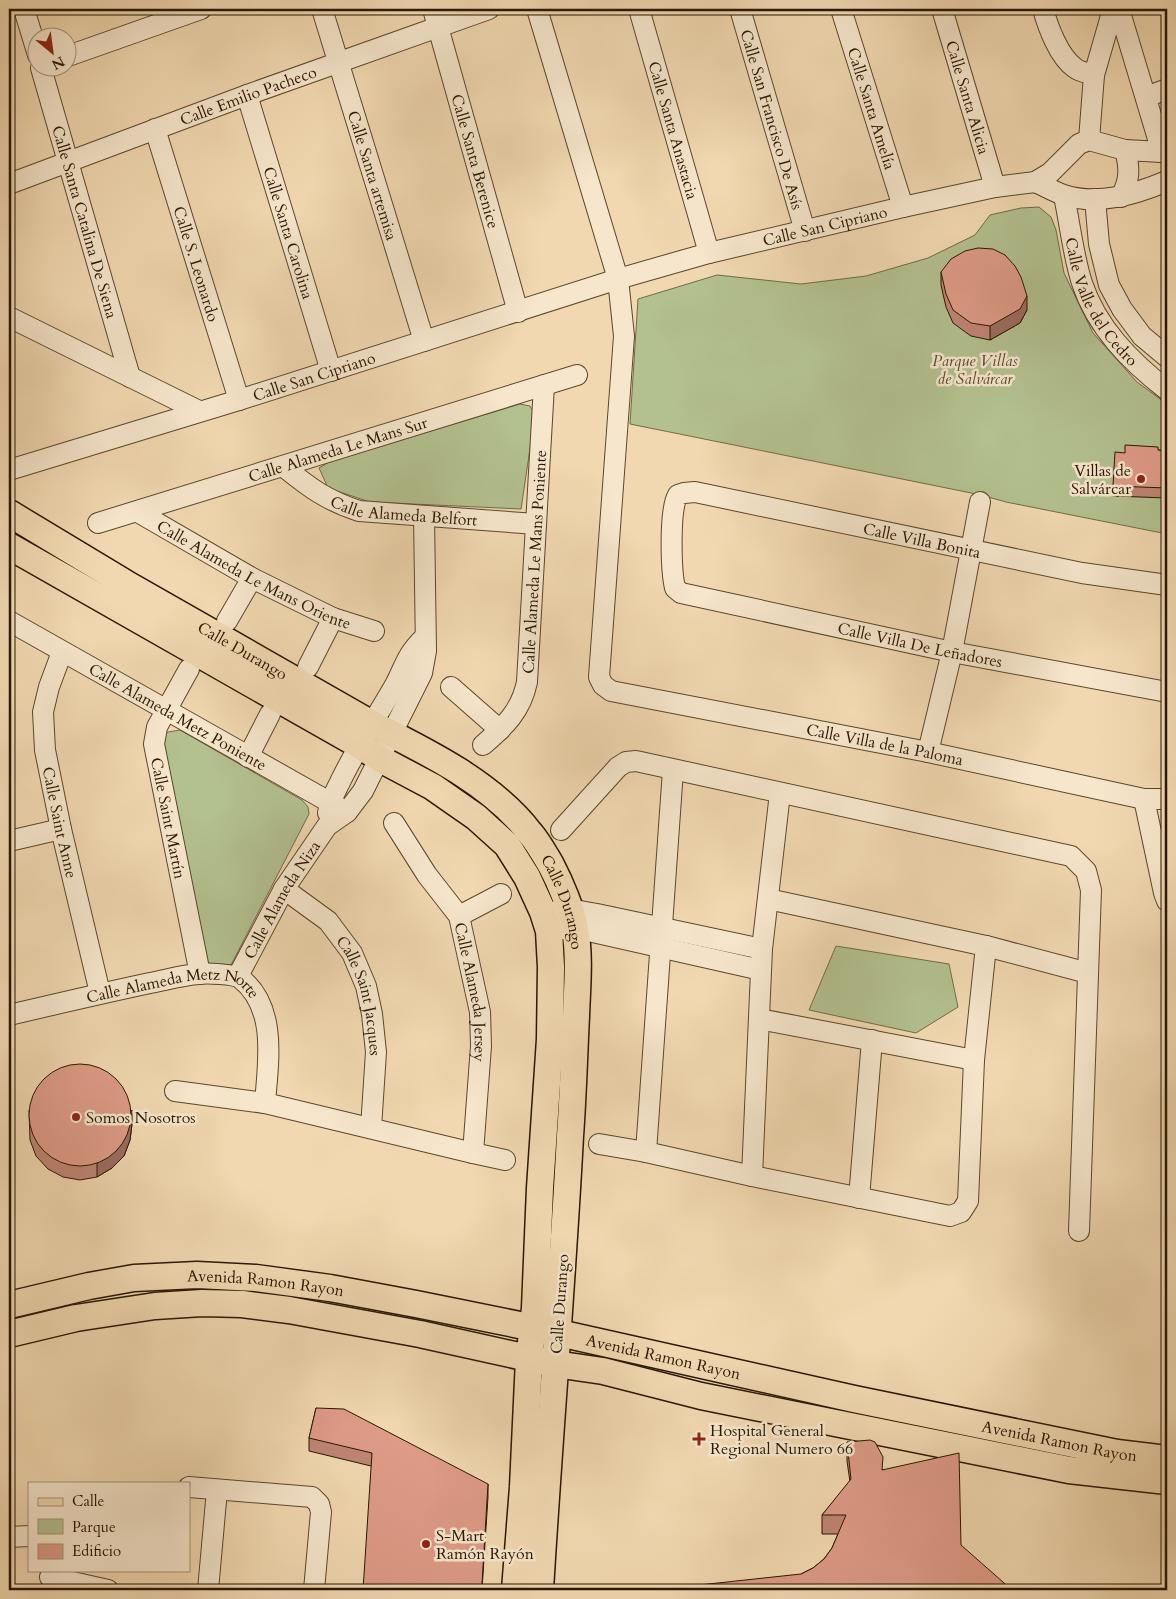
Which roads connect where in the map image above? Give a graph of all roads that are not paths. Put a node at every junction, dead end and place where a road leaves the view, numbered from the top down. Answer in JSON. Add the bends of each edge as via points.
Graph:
{"nodes":[{"id":1,"x":24,"y":9,"type":"edge"},
{"id":2,"x":201,"y":9,"type":"edge"},
{"id":3,"x":322,"y":9,"type":"edge"},
{"id":4,"x":489,"y":9,"type":"edge"},
{"id":5,"x":537,"y":9,"type":"edge"},
{"id":6,"x":639,"y":9,"type":"edge"},
{"id":7,"x":740,"y":9,"type":"edge"},
{"id":8,"x":841,"y":9,"type":"edge"},
{"id":9,"x":942,"y":9,"type":"edge"},
{"id":10,"x":1042,"y":9,"type":"edge"},
{"id":11,"x":1113,"y":9,"type":"edge"},
{"id":12,"x":1119,"y":9,"type":"edge"},
{"id":13,"x":435,"y":18,"type":"edge"},
{"id":14,"x":30,"y":28,"type":"edge"},
{"id":15,"x":78,"y":52,"type":"edge"},
{"id":16,"x":339,"y":63,"type":"junction"},
{"id":17,"x":1094,"y":75,"type":"junction"},
{"id":18,"x":44,"y":78,"type":"edge"},
{"id":19,"x":1167,"y":89,"type":"edge"},
{"id":20,"x":247,"y":95,"type":"junction"},
{"id":21,"x":1146,"y":97,"type":"junction"},
{"id":22,"x":155,"y":129,"type":"junction"},
{"id":23,"x":1089,"y":140,"type":"junction"},
{"id":24,"x":1125,"y":150,"type":"junction"},
{"id":25,"x":1165,"y":152,"type":"edge"},
{"id":26,"x":67,"y":162,"type":"junction"},
{"id":27,"x":1167,"y":181,"type":"edge"},
{"id":28,"x":1036,"y":182,"type":"junction"},
{"id":29,"x":9,"y":184,"type":"edge"},
{"id":30,"x":995,"y":186,"type":"junction"},
{"id":31,"x":1064,"y":196,"type":"junction"},
{"id":32,"x":1121,"y":197,"type":"junction"},
{"id":33,"x":1095,"y":200,"type":"junction"},
{"id":34,"x":903,"y":207,"type":"junction"},
{"id":35,"x":805,"y":231,"type":"junction"},
{"id":36,"x":709,"y":253,"type":"junction"},
{"id":37,"x":618,"y":279,"type":"junction"},
{"id":38,"x":518,"y":312,"type":"junction"},
{"id":39,"x":9,"y":317,"type":"edge"},
{"id":40,"x":424,"y":341,"type":"junction"},
{"id":41,"x":1167,"y":357,"type":"edge"},
{"id":42,"x":330,"y":370,"type":"junction"},
{"id":43,"x":577,"y":375,"type":"dead end"},
{"id":44,"x":130,"y":377,"type":"junction"},
{"id":45,"x":544,"y":385,"type":"junction"},
{"id":46,"x":1167,"y":390,"type":"edge"},
{"id":47,"x":239,"y":400,"type":"junction"},
{"id":48,"x":199,"y":411,"type":"junction"},
{"id":49,"x":284,"y":467,"type":"junction"},
{"id":50,"x":9,"y":470,"type":"edge"},
{"id":51,"x":980,"y":502,"type":"dead end"},
{"id":52,"x":138,"y":512,"type":"junction"},
{"id":53,"x":9,"y":513,"type":"edge"},
{"id":54,"x":424,"y":516,"type":"junction"},
{"id":55,"x":98,"y":523,"type":"dead end"},
{"id":56,"x":536,"y":524,"type":"junction"},
{"id":57,"x":9,"y":546,"type":"edge"},
{"id":58,"x":971,"y":551,"type":"junction"},
{"id":59,"x":252,"y":578,"type":"junction"},
{"id":60,"x":1167,"y":585,"type":"edge"},
{"id":61,"x":675,"y":588,"type":"joint"},
{"id":62,"x":333,"y":618,"type":"junction"},
{"id":63,"x":9,"y":621,"type":"edge"},
{"id":64,"x":227,"y":621,"type":"dead end"},
{"id":65,"x":374,"y":630,"type":"dead end"},
{"id":66,"x":424,"y":637,"type":"junction"},
{"id":67,"x":62,"y":652,"type":"junction"},
{"id":68,"x":952,"y":652,"type":"junction"},
{"id":69,"x":308,"y":667,"type":"dead end"},
{"id":70,"x":189,"y":669,"type":"dead end"},
{"id":71,"x":396,"y":683,"type":"junction"},
{"id":72,"x":451,"y":687,"type":"dead end"},
{"id":73,"x":414,"y":691,"type":"junction"},
{"id":74,"x":1167,"y":692,"type":"edge"},
{"id":75,"x":166,"y":710,"type":"junction"},
{"id":76,"x":270,"y":714,"type":"dead end"},
{"id":77,"x":500,"y":730,"type":"junction"},
{"id":78,"x":376,"y":740,"type":"junction"},
{"id":79,"x":483,"y":745,"type":"dead end"},
{"id":80,"x":928,"y":752,"type":"junction"},
{"id":81,"x":248,"y":757,"type":"junction"},
{"id":82,"x":673,"y":770,"type":"junction"},
{"id":83,"x":780,"y":793,"type":"junction"},
{"id":84,"x":1144,"y":799,"type":"junction"},
{"id":85,"x":1167,"y":799,"type":"edge"},
{"id":86,"x":330,"y":802,"type":"junction"},
{"id":87,"x":347,"y":812,"type":"junction"},
{"id":88,"x":394,"y":823,"type":"dead end"},
{"id":89,"x":327,"y":826,"type":"junction"},
{"id":90,"x":60,"y":829,"type":"junction"},
{"id":91,"x":561,"y":830,"type":"dead end"},
{"id":92,"x":9,"y":841,"type":"edge"},
{"id":93,"x":284,"y":889,"type":"junction"},
{"id":94,"x":500,"y":894,"type":"dead end"},
{"id":95,"x":768,"y":900,"type":"junction"},
{"id":96,"x":1167,"y":901,"type":"edge"},
{"id":97,"x":459,"y":916,"type":"junction"},
{"id":98,"x":572,"y":918,"type":"junction"},
{"id":99,"x":546,"y":921,"type":"junction"},
{"id":100,"x":661,"y":927,"type":"junction"},
{"id":101,"x":986,"y":946,"type":"junction"},
{"id":102,"x":660,"y":947,"type":"junction"},
{"id":103,"x":762,"y":949,"type":"junction"},
{"id":104,"x":761,"y":970,"type":"junction"},
{"id":105,"x":1088,"y":973,"type":"junction"},
{"id":106,"x":200,"y":974,"type":"junction"},
{"id":107,"x":238,"y":976,"type":"junction"},
{"id":108,"x":100,"y":993,"type":"junction"},
{"id":109,"x":9,"y":1015,"type":"edge"},
{"id":110,"x":759,"y":1019,"type":"junction"},
{"id":111,"x":872,"y":1040,"type":"junction"},
{"id":112,"x":974,"y":1060,"type":"junction"},
{"id":113,"x":175,"y":1091,"type":"dead end"},
{"id":114,"x":265,"y":1103,"type":"junction"},
{"id":115,"x":371,"y":1128,"type":"junction"},
{"id":116,"x":599,"y":1144,"type":"dead end"},
{"id":117,"x":646,"y":1152,"type":"junction"},
{"id":118,"x":473,"y":1154,"type":"junction"},
{"id":119,"x":505,"y":1160,"type":"dead end"},
{"id":120,"x":752,"y":1176,"type":"junction"},
{"id":121,"x":858,"y":1198,"type":"junction"},
{"id":122,"x":1079,"y":1231,"type":"dead end"},
{"id":123,"x":9,"y":1305,"type":"edge"},
{"id":124,"x":533,"y":1328,"type":"junction"},
{"id":125,"x":9,"y":1334,"type":"edge"},
{"id":126,"x":558,"y":1334,"type":"junction"},
{"id":127,"x":529,"y":1359,"type":"junction"},
{"id":128,"x":555,"y":1364,"type":"junction"},
{"id":129,"x":854,"y":1399,"type":"junction"},
{"id":130,"x":956,"y":1419,"type":"junction"},
{"id":131,"x":849,"y":1427,"type":"junction"},
{"id":132,"x":947,"y":1446,"type":"junction"},
{"id":133,"x":1167,"y":1459,"type":"edge"},
{"id":134,"x":1167,"y":1481,"type":"edge"},
{"id":135,"x":190,"y":1487,"type":"edge"},
{"id":136,"x":217,"y":1490,"type":"junction"},
{"id":137,"x":28,"y":1536,"type":"edge"},
{"id":138,"x":9,"y":1537,"type":"edge"},
{"id":139,"x":49,"y":1579,"type":"edge"},
{"id":140,"x":108,"y":1590,"type":"edge"},
{"id":141,"x":208,"y":1590,"type":"edge"},
{"id":142,"x":314,"y":1590,"type":"edge"},
{"id":143,"x":515,"y":1590,"type":"edge"},
{"id":144,"x":540,"y":1590,"type":"edge"}],
"edges":[{"from":1,"to":14,"type":"street"},
{"from":2,"to":15,"type":"street"},
{"from":3,"to":16,"type":"street","name":"Calle Santa artemisa"},
{"from":4,"to":13,"type":"street","name":"Calle Emilio Pacheco"},
{"from":5,"to":37,"type":"street"},
{"from":6,"to":36,"type":"street","name":"Calle Santa Anastacia"},
{"from":7,"to":35,"type":"street","name":"Calle San Francisco De Asís"},
{"from":8,"to":34,"type":"street","name":"Calle Santa Amelía"},
{"from":9,"to":30,"type":"street","name":"Calle Santa Alicia"},
{"from":10,"to":17,"type":"street","via":[[1066,58],[1076,69]]},
{"from":11,"to":17,"type":"street"},
{"from":12,"to":21,"type":"street"},
{"from":13,"to":16,"type":"street","name":"Calle Emilio Pacheco"},
{"from":13,"to":38,"type":"street","name":"Calle Santa Berenice"},
{"from":16,"to":20,"type":"street","name":"Calle Emilio Pacheco"},
{"from":16,"to":40,"type":"street","name":"Calle Santa artemisa"},
{"from":17,"to":23,"type":"street"},
{"from":18,"to":26,"type":"street","name":"Calle Santa Catalina De Siena"},
{"from":19,"to":21,"type":"street"},
{"from":20,"to":22,"type":"street","name":"Calle Emilio Pacheco"},
{"from":20,"to":42,"type":"street","name":"Calle Santa Carolina"},
{"from":21,"to":25,"type":"street"},
{"from":22,"to":26,"type":"street","name":"Calle Emilio Pacheco"},
{"from":22,"to":47,"type":"street","name":"Calle S. Leonardo"},
{"from":23,"to":24,"type":"street"},
{"from":23,"to":28,"type":"street","via":[[1079,144],[1050,173]]},
{"from":24,"to":25,"type":"street"},
{"from":24,"to":32,"type":"street","via":[[1129,174]]},
{"from":26,"to":29,"type":"street","name":"Calle Emilio Pacheco"},
{"from":26,"to":44,"type":"street","name":"Calle Santa Catalina De Siena"},
{"from":27,"to":32,"type":"street"},
{"from":28,"to":30,"type":"street","name":"Calle San Cipriano"},
{"from":28,"to":31,"type":"street"},
{"from":30,"to":34,"type":"street","name":"Calle San Cipriano"},
{"from":31,"to":33,"type":"street"},
{"from":31,"to":46,"type":"street","name":"Calle Valle del Cedro","via":[[1082,282],[1099,319],[1119,347]]},
{"from":32,"to":33,"type":"street"},
{"from":33,"to":41,"type":"street","name":"Calle Valle del Cedro","via":[[1098,244],[1109,285],[1142,336]]},
{"from":34,"to":35,"type":"street","name":"Calle San Cipriano"},
{"from":35,"to":36,"type":"street","name":"Calle San Cipriano"},
{"from":36,"to":37,"type":"street","name":"Calle San Cipriano"},
{"from":37,"to":38,"type":"street","name":"Calle San Cipriano"},
{"from":37,"to":80,"type":"street","name":"Calle Villa de la Paloma","via":[[624,336],[599,677],[603,685],[612,691]]},
{"from":38,"to":40,"type":"street","name":"Calle San Cipriano"},
{"from":39,"to":44,"type":"street"},
{"from":40,"to":42,"type":"street","name":"Calle San Cipriano"},
{"from":42,"to":47,"type":"street","name":"Calle San Cipriano"},
{"from":43,"to":45,"type":"street","name":"Calle Alameda Le Mans Sur"},
{"from":44,"to":48,"type":"street"},
{"from":45,"to":49,"type":"street","name":"Calle Alameda Le Mans Sur"},
{"from":45,"to":56,"type":"street","name":"Calle Alameda Le Mans Poniente"},
{"from":47,"to":48,"type":"street","name":"Calle San Cipriano"},
{"from":48,"to":50,"type":"street","name":"Calle San Cipriano"},
{"from":49,"to":52,"type":"street","name":"Calle Alameda Le Mans Sur"},
{"from":49,"to":54,"type":"street","name":"Calle Alameda Belfort","via":[[336,503],[359,511]]},
{"from":51,"to":58,"type":"street"},
{"from":52,"to":55,"type":"street","name":"Calle Alameda Le Mans Sur"},
{"from":52,"to":59,"type":"street","name":"Calle Alameda Le Mans Oriente"},
{"from":53,"to":78,"type":"main road","name":"Calle Durango"},
{"from":54,"to":56,"type":"street","name":"Calle Alameda Belfort"},
{"from":54,"to":66,"type":"street"},
{"from":56,"to":77,"type":"street","name":"Calle Alameda Le Mans Poniente","via":[[528,682],[518,709]]},
{"from":57,"to":78,"type":"main road","name":"Calle Durango"},
{"from":58,"to":60,"type":"street","name":"Calle Villa Bonita","via":[[1082,573]]},
{"from":58,"to":61,"type":"street","name":"Calle Villa Bonita","via":[[695,492],[684,493],[678,495],[673,508]]},
{"from":58,"to":68,"type":"street"},
{"from":59,"to":62,"type":"street","name":"Calle Alameda Le Mans Oriente"},
{"from":59,"to":64,"type":"street"},
{"from":61,"to":68,"type":"street","name":"Calle Villa De Leñadores","via":[[687,595]]},
{"from":62,"to":65,"type":"street","name":"Calle Alameda Le Mans Oriente"},
{"from":62,"to":69,"type":"street"},
{"from":63,"to":67,"type":"street","name":"Calle Alameda Metz Poniente"},
{"from":66,"to":71,"type":"street","via":[[406,658]]},
{"from":66,"to":73,"type":"street","via":[[425,660]]},
{"from":67,"to":75,"type":"street","name":"Calle Alameda Metz Poniente"},
{"from":67,"to":90,"type":"street","name":"Calle Saint Anne","via":[[43,712],[45,750]]},
{"from":68,"to":74,"type":"street","name":"Calle Villa De Leñadores"},
{"from":68,"to":80,"type":"street"},
{"from":70,"to":75,"type":"street","name":"Calle Saint Martín"},
{"from":71,"to":73,"type":"street"},
{"from":71,"to":78,"type":"street"},
{"from":72,"to":77,"type":"street"},
{"from":73,"to":78,"type":"street"},
{"from":75,"to":81,"type":"street","name":"Calle Alameda Metz Poniente"},
{"from":75,"to":106,"type":"street","name":"Calle Saint Martín","via":[[157,727],[154,744]]},
{"from":76,"to":81,"type":"street"},
{"from":77,"to":79,"type":"street","name":"Calle Alameda Le Mans Poniente"},
{"from":78,"to":86,"type":"street","name":"Calle Alameda Niza"},
{"from":78,"to":87,"type":"street","name":"Calle Alameda Niza","via":[[363,791]]},
{"from":78,"to":98,"type":"main road","name":"Calle Durango","via":[[473,781],[504,806],[530,832],[552,867]]},
{"from":78,"to":99,"type":"main road","name":"Calle Durango","via":[[476,817],[506,845],[528,877]]},
{"from":80,"to":84,"type":"street","name":"Calle Villa de la Paloma"},
{"from":81,"to":86,"type":"street","name":"Calle Alameda Metz Poniente"},
{"from":82,"to":83,"type":"street"},
{"from":82,"to":91,"type":"street","via":[[636,761],[626,762]]},
{"from":82,"to":100,"type":"street"},
{"from":83,"to":95,"type":"street"},
{"from":83,"to":105,"type":"street","via":[[1071,856],[1086,871],[1091,890]]},
{"from":84,"to":85,"type":"street","name":"Calle Villa de la Paloma"},
{"from":84,"to":96,"type":"street"},
{"from":86,"to":87,"type":"street","name":"Calle Alameda Metz Poniente"},
{"from":86,"to":89,"type":"street","name":"Calle Alameda Niza"},
{"from":87,"to":89,"type":"street","name":"Calle Alameda Niza"},
{"from":88,"to":97,"type":"street","name":"Calle Alameda Jersey","via":[[427,875]]},
{"from":89,"to":93,"type":"street","name":"Calle Alameda Niza"},
{"from":90,"to":92,"type":"street"},
{"from":90,"to":108,"type":"street","name":"Calle Saint Anne"},
{"from":93,"to":107,"type":"street","name":"Calle Alameda Niza"},
{"from":93,"to":115,"type":"street","name":"Calle Saint Jacques","via":[[328,921],[352,953],[366,986],[376,1052]]},
{"from":94,"to":97,"type":"street"},
{"from":95,"to":101,"type":"street"},
{"from":95,"to":103,"type":"street"},
{"from":97,"to":118,"type":"street","name":"Calle Alameda Jersey","via":[[480,1012],[481,1046]]},
{"from":98,"to":99,"type":"street"},
{"from":98,"to":100,"type":"street"},
{"from":98,"to":102,"type":"street"},
{"from":98,"to":126,"type":"main road","name":"Calle Durango","via":[[578,968]]},
{"from":99,"to":124,"type":"main road","name":"Calle Durango","via":[[551,967],[550,1039]]},
{"from":100,"to":102,"type":"street"},
{"from":100,"to":103,"type":"street"},
{"from":101,"to":105,"type":"street"},
{"from":101,"to":112,"type":"street"},
{"from":102,"to":104,"type":"street"},
{"from":102,"to":117,"type":"street"},
{"from":103,"to":104,"type":"street"},
{"from":104,"to":110,"type":"street"},
{"from":105,"to":122,"type":"street"},
{"from":106,"to":107,"type":"street","name":"Calle Alameda Metz Norte"},
{"from":106,"to":108,"type":"street","name":"Calle Alameda Metz Norte"},
{"from":107,"to":114,"type":"street","name":"Calle Alameda Metz Norte","via":[[252,989],[261,1006],[267,1030],[269,1059]]},
{"from":108,"to":109,"type":"street","name":"Calle Alameda Metz Norte"},
{"from":110,"to":111,"type":"street"},
{"from":110,"to":120,"type":"street"},
{"from":111,"to":112,"type":"street"},
{"from":111,"to":121,"type":"street"},
{"from":112,"to":121,"type":"street","via":[[968,1201],[960,1212],[950,1216]]},
{"from":113,"to":114,"type":"street"},
{"from":114,"to":115,"type":"street"},
{"from":115,"to":118,"type":"street"},
{"from":116,"to":117,"type":"street"},
{"from":117,"to":120,"type":"street"},
{"from":118,"to":119,"type":"street"},
{"from":120,"to":121,"type":"street"},
{"from":123,"to":124,"type":"main road","name":"Avenida Ramon Rayon","via":[[134,1278],[197,1275],[256,1278],[330,1288]]},
{"from":124,"to":126,"type":"main road","name":"Avenida Ramon Rayon"},
{"from":124,"to":127,"type":"main road","name":"Calle Durango"},
{"from":125,"to":127,"type":"main road","name":"Avenida Ramon Rayon","via":[[76,1318],[155,1306],[242,1304],[411,1332]]},
{"from":126,"to":128,"type":"main road","name":"Calle Durango"},
{"from":126,"to":129,"type":"main road","name":"Avenida Ramon Rayon"},
{"from":127,"to":128,"type":"main road","name":"Avenida Ramon Rayon"},
{"from":127,"to":143,"type":"main road","name":"Calle Durango"},
{"from":128,"to":131,"type":"main road","name":"Avenida Ramon Rayon","via":[[603,1371],[701,1396]]},
{"from":128,"to":144,"type":"main road","name":"Calle Durango"},
{"from":129,"to":130,"type":"main road","name":"Avenida Ramon Rayon"},
{"from":129,"to":131,"type":"main road"},
{"from":130,"to":132,"type":"main road"},
{"from":130,"to":133,"type":"main road","name":"Avenida Ramon Rayon","via":[[1117,1453]]},
{"from":131,"to":132,"type":"main road","name":"Avenida Ramon Rayon"},
{"from":132,"to":134,"type":"main road","name":"Avenida Ramon Rayon","via":[[1069,1470]]},
{"from":135,"to":136,"type":"street"},
{"from":136,"to":141,"type":"street"},
{"from":136,"to":142,"type":"street","via":[[312,1497],[319,1504]]},
{"from":137,"to":138,"type":"street"},
{"from":139,"to":140,"type":"street"}]}
